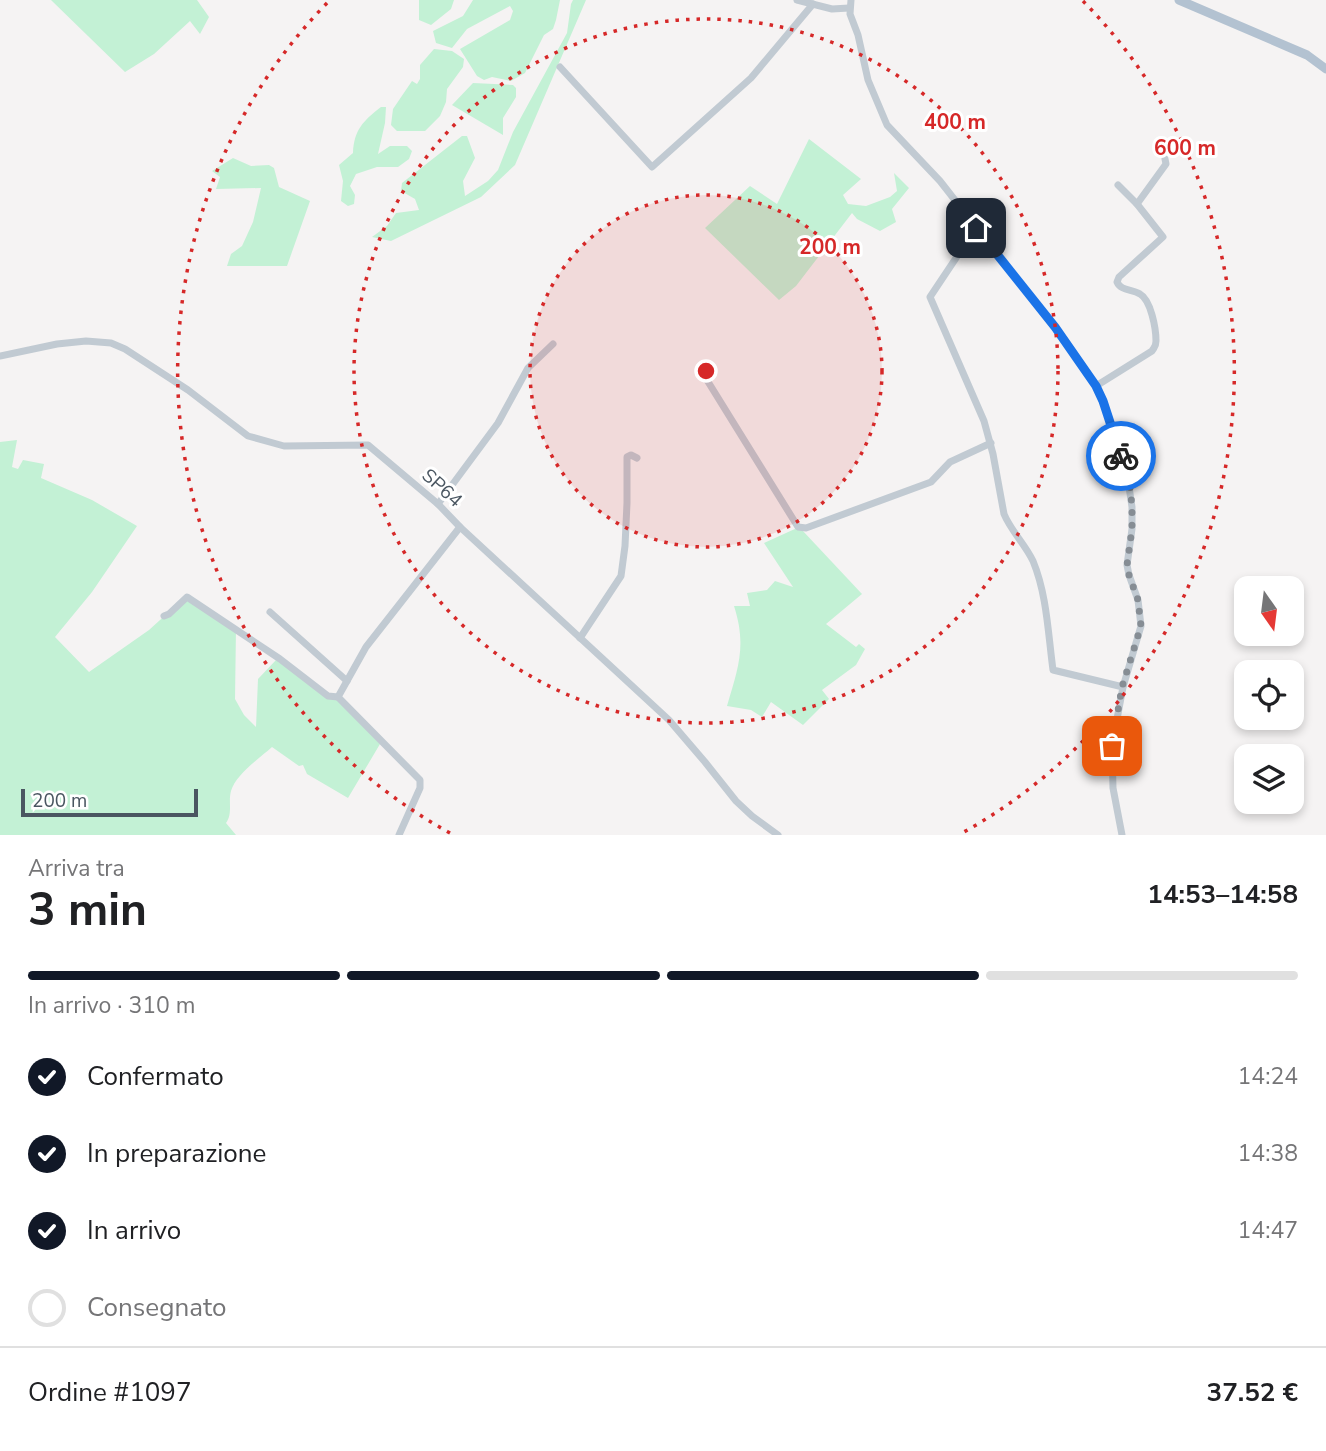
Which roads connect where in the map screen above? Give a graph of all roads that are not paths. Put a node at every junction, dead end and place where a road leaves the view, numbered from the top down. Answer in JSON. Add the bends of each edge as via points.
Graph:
{"nodes":[{"id":1,"x":797,"y":0,"type":"edge"},
{"id":2,"x":1179,"y":0,"type":"edge"},
{"id":3,"x":813,"y":4,"type":"junction"},
{"id":4,"x":850,"y":4,"type":"edge"},
{"id":5,"x":560,"y":68,"type":"dead end"},
{"id":6,"x":1326,"y":69,"type":"edge"},
{"id":7,"x":1165,"y":159,"type":"dead end"},
{"id":8,"x":1118,"y":185,"type":"dead end"},
{"id":9,"x":1137,"y":204,"type":"junction"},
{"id":10,"x":976,"y":228,"type":"junction"},
{"id":11,"x":553,"y":344,"type":"dead end"},
{"id":12,"x":0,"y":356,"type":"edge"},
{"id":13,"x":702,"y":372,"type":"dead end"},
{"id":14,"x":1096,"y":386,"type":"junction"},
{"id":15,"x":991,"y":443,"type":"junction"},
{"id":16,"x":637,"y":458,"type":"dead end"},
{"id":17,"x":438,"y":504,"type":"junction"},
{"id":18,"x":460,"y":527,"type":"junction"},
{"id":19,"x":270,"y":612,"type":"dead end"},
{"id":20,"x":164,"y":616,"type":"dead end"},
{"id":21,"x":580,"y":638,"type":"junction"},
{"id":22,"x":347,"y":681,"type":"junction"},
{"id":23,"x":1122,"y":687,"type":"junction"},
{"id":24,"x":338,"y":697,"type":"junction"},
{"id":25,"x":399,"y":835,"type":"edge"},
{"id":26,"x":778,"y":835,"type":"edge"},
{"id":27,"x":1122,"y":835,"type":"edge"}],
"edges":[{"from":1,"to":3,"type":"street"},
{"from":2,"to":6,"type":"main road","via":[[1307,55]]},
{"from":3,"to":4,"type":"street","via":[[838,10]]},
{"from":3,"to":5,"type":"street","via":[[751,78],[652,167]]},
{"from":4,"to":10,"type":"street","via":[[868,80],[887,125]]},
{"from":7,"to":9,"type":"street"},
{"from":8,"to":9,"type":"street"},
{"from":9,"to":14,"type":"street","via":[[1163,237],[1117,282],[1148,303],[1156,345]]},
{"from":10,"to":14,"type":"street"},
{"from":10,"to":15,"type":"street","via":[[929,296]]},
{"from":11,"to":17,"type":"street","via":[[528,368],[498,423]]},
{"from":12,"to":17,"type":"street","name":"SP64","number":"SP64","via":[[58,344],[111,343],[188,390],[248,436],[284,446],[368,445]]},
{"from":13,"to":15,"type":"street","via":[[801,528],[931,482],[950,462]]},
{"from":14,"to":23,"type":"street","via":[[1127,473],[1132,507],[1127,565],[1141,626]]},
{"from":15,"to":23,"type":"street","via":[[1004,514],[1028,551],[1042,590],[1053,670]]},
{"from":16,"to":21,"type":"street","via":[[627,457],[621,576]]},
{"from":17,"to":18,"type":"street","name":"SP64","number":"SP64"},
{"from":18,"to":21,"type":"street","name":"SP64","number":"SP64"},
{"from":18,"to":22,"type":"street","via":[[366,646]]},
{"from":19,"to":22,"type":"street"},
{"from":20,"to":24,"type":"street","via":[[187,597],[328,696]]},
{"from":21,"to":26,"type":"street","name":"SP64","number":"SP64","via":[[668,720],[751,816]]},
{"from":22,"to":24,"type":"street"},
{"from":23,"to":27,"type":"street","via":[[1111,763]]},
{"from":24,"to":25,"type":"street","via":[[420,780]]}]}
